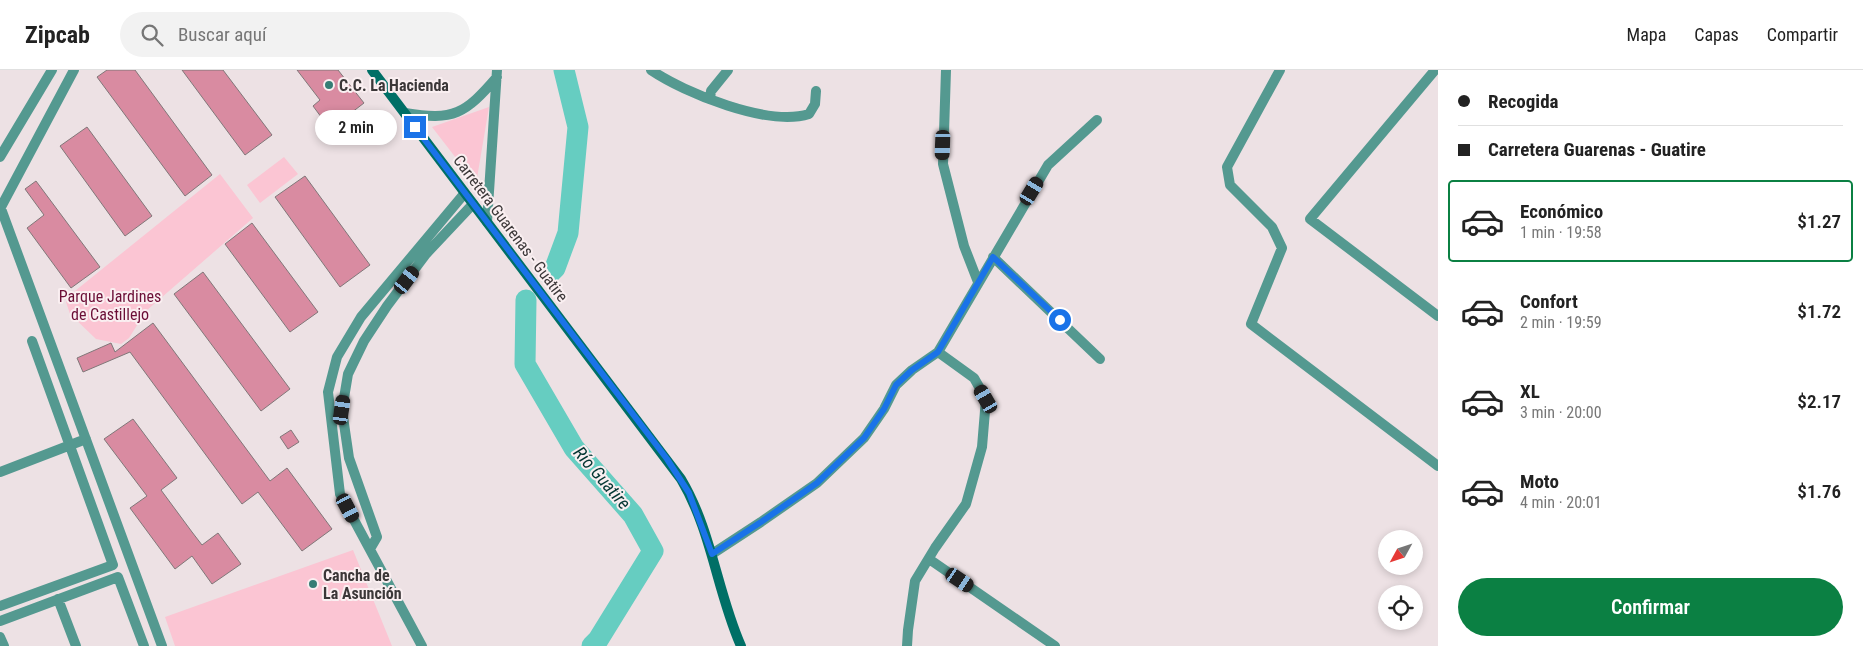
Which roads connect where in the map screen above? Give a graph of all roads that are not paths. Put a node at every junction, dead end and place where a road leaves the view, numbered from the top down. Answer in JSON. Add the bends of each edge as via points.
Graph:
{"nodes":[{"id":1,"x":52,"y":70,"type":"edge"},
{"id":2,"x":74,"y":70,"type":"edge"},
{"id":3,"x":372,"y":70,"type":"edge"},
{"id":4,"x":651,"y":70,"type":"edge"},
{"id":5,"x":728,"y":70,"type":"edge"},
{"id":6,"x":946,"y":70,"type":"edge"},
{"id":7,"x":1280,"y":70,"type":"edge"},
{"id":8,"x":1435,"y":70,"type":"edge"},
{"id":9,"x":497,"y":74,"type":"edge"},
{"id":10,"x":816,"y":91,"type":"dead end"},
{"id":11,"x":710,"y":99,"type":"junction"},
{"id":12,"x":405,"y":113,"type":"junction"},
{"id":13,"x":1097,"y":120,"type":"dead end"},
{"id":14,"x":0,"y":157,"type":"edge"},
{"id":15,"x":464,"y":194,"type":"junction"},
{"id":16,"x":473,"y":204,"type":"junction"},
{"id":17,"x":0,"y":207,"type":"edge"},
{"id":18,"x":487,"y":222,"type":"junction"},
{"id":19,"x":993,"y":257,"type":"junction"},
{"id":20,"x":978,"y":282,"type":"junction"},
{"id":21,"x":1438,"y":316,"type":"edge"},
{"id":22,"x":32,"y":342,"type":"dead end"},
{"id":23,"x":938,"y":352,"type":"junction"},
{"id":24,"x":1100,"y":359,"type":"dead end"},
{"id":25,"x":86,"y":439,"type":"junction"},
{"id":26,"x":69,"y":445,"type":"junction"},
{"id":27,"x":1438,"y":466,"type":"edge"},
{"id":28,"x":0,"y":472,"type":"edge"},
{"id":29,"x":370,"y":549,"type":"junction"},
{"id":30,"x":712,"y":554,"type":"junction"},
{"id":31,"x":929,"y":559,"type":"junction"},
{"id":32,"x":58,"y":599,"type":"junction"},
{"id":33,"x":0,"y":606,"type":"edge"},
{"id":34,"x":152,"y":620,"type":"junction"},
{"id":35,"x":0,"y":621,"type":"edge"},
{"id":36,"x":136,"y":626,"type":"junction"},
{"id":37,"x":0,"y":636,"type":"edge"},
{"id":38,"x":158,"y":636,"type":"junction"},
{"id":39,"x":143,"y":644,"type":"edge"},
{"id":40,"x":4,"y":646,"type":"edge"},
{"id":41,"x":76,"y":646,"type":"edge"},
{"id":42,"x":162,"y":646,"type":"edge"},
{"id":43,"x":422,"y":646,"type":"edge"},
{"id":44,"x":741,"y":646,"type":"edge"},
{"id":45,"x":907,"y":646,"type":"edge"},
{"id":46,"x":1055,"y":646,"type":"edge"}],
"edges":[{"from":1,"to":14,"type":"street"},
{"from":2,"to":17,"type":"street"},
{"from":3,"to":12,"type":"main road","name":"Carretera Guarenas - Guatire"},
{"from":4,"to":11,"type":"street"},
{"from":5,"to":11,"type":"street","via":[[711,91]]},
{"from":6,"to":20,"type":"street","via":[[942,164],[964,246]]},
{"from":7,"to":27,"type":"street","via":[[1227,167],[1230,185],[1272,227],[1282,248],[1251,324]]},
{"from":8,"to":21,"type":"street","via":[[1310,219]]},
{"from":9,"to":12,"type":"street","via":[[477,100],[452,114],[437,117]]},
{"from":9,"to":18,"type":"street"},
{"from":10,"to":11,"type":"street","via":[[815,104],[809,114],[802,116],[747,111]]},
{"from":12,"to":15,"type":"main road","name":"Carretera Guarenas - Guatire"},
{"from":13,"to":19,"type":"street","via":[[1048,165]]},
{"from":15,"to":16,"type":"main road","name":"Carretera Guarenas - Guatire"},
{"from":15,"to":29,"type":"street","via":[[361,317],[337,357],[328,392],[340,494]]},
{"from":16,"to":18,"type":"main road","name":"Carretera Guarenas - Guatire"},
{"from":16,"to":29,"type":"street","via":[[426,254],[364,341],[348,374],[342,410],[349,458],[377,537]]},
{"from":17,"to":25,"type":"street"},
{"from":18,"to":30,"type":"main road","name":"Carretera Guarenas - Guatire","via":[[681,479]]},
{"from":19,"to":20,"type":"street"},
{"from":19,"to":24,"type":"street"},
{"from":20,"to":23,"type":"street"},
{"from":22,"to":26,"type":"street"},
{"from":23,"to":30,"type":"street","via":[[896,385],[864,438],[817,483]]},
{"from":23,"to":31,"type":"street","via":[[974,378],[986,399],[982,447],[966,504]]},
{"from":25,"to":26,"type":"street"},
{"from":25,"to":34,"type":"street"},
{"from":26,"to":28,"type":"street"},
{"from":26,"to":33,"type":"street","via":[[113,566]]},
{"from":29,"to":43,"type":"street"},
{"from":30,"to":44,"type":"main road","name":"Carretera Guarenas - Guatire"},
{"from":31,"to":45,"type":"street","via":[[915,581]]},
{"from":31,"to":46,"type":"street"},
{"from":32,"to":35,"type":"street"},
{"from":32,"to":36,"type":"street","via":[[118,577]]},
{"from":32,"to":41,"type":"street"},
{"from":34,"to":36,"type":"street"},
{"from":34,"to":38,"type":"street"},
{"from":36,"to":39,"type":"street"},
{"from":37,"to":40,"type":"street"},
{"from":38,"to":39,"type":"street"},
{"from":38,"to":42,"type":"street"}]}
